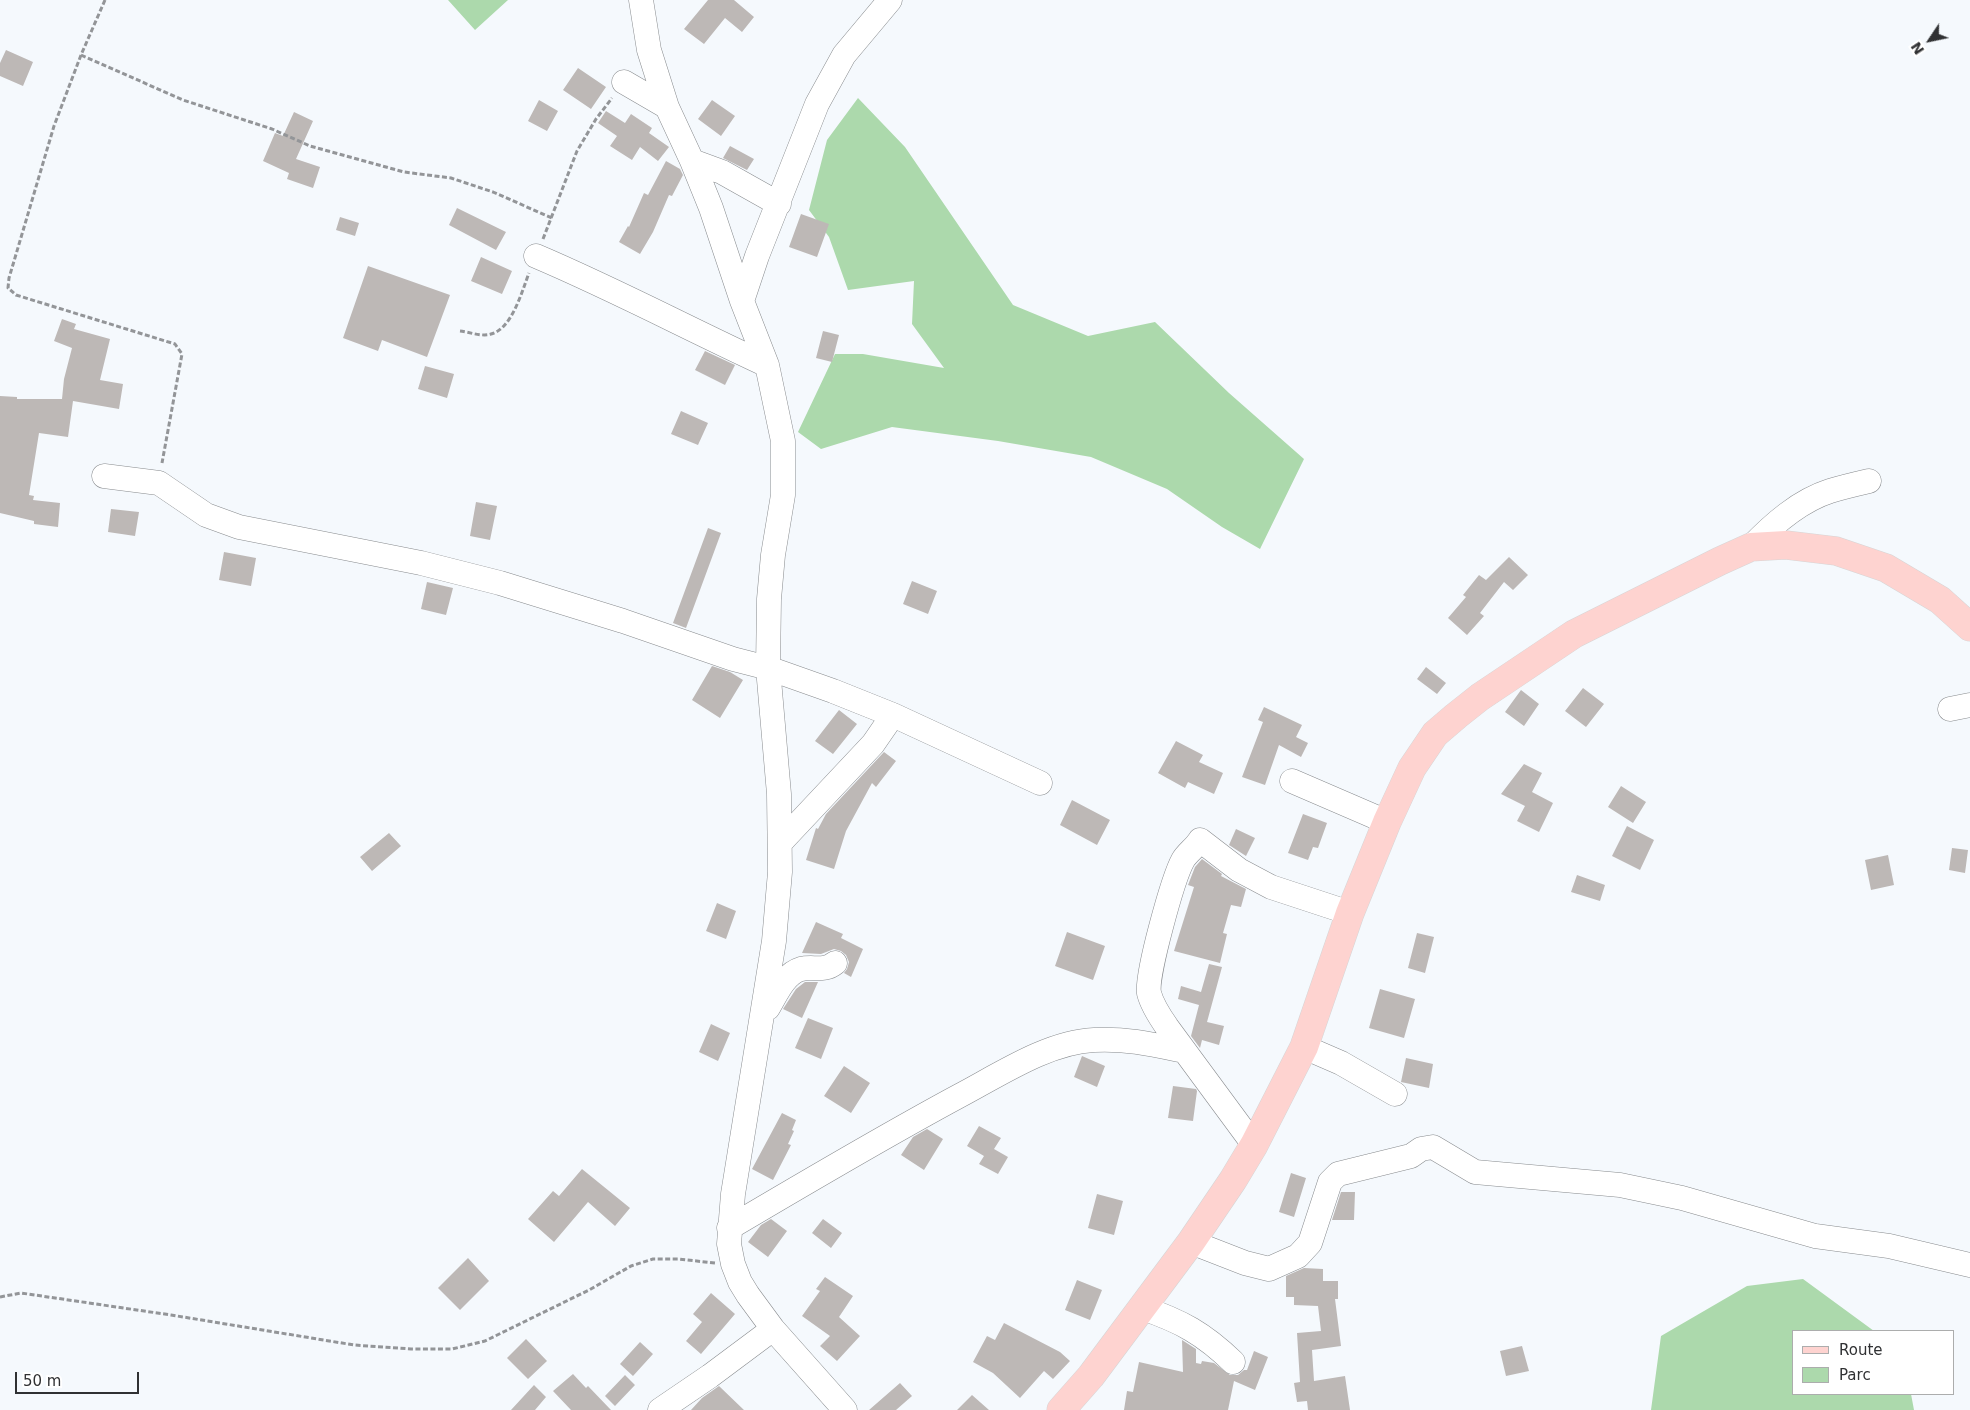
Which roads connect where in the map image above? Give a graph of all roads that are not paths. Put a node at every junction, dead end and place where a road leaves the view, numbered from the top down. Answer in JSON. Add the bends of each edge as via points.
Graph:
{"nodes":[{"id":1,"x":641,"y":0,"type":"edge"},
{"id":2,"x":890,"y":0,"type":"edge"},
{"id":3,"x":624,"y":82,"type":"road end"},
{"id":4,"x":667,"y":107,"type":"junction"},
{"id":5,"x":692,"y":161,"type":"junction"},
{"id":6,"x":779,"y":204,"type":"junction"},
{"id":7,"x":536,"y":256,"type":"road end"},
{"id":8,"x":742,"y":301,"type":"junction"},
{"id":9,"x":767,"y":365,"type":"junction"},
{"id":10,"x":104,"y":476,"type":"dead end"},
{"id":11,"x":1868,"y":481,"type":"dead end"},
{"id":12,"x":1750,"y":547,"type":"junction"},
{"id":13,"x":1970,"y":627,"type":"edge"},
{"id":14,"x":768,"y":668,"type":"junction"},
{"id":15,"x":894,"y":715,"type":"junction"},
{"id":16,"x":1292,"y":781,"type":"dead end"},
{"id":17,"x":1040,"y":783,"type":"dead end"},
{"id":18,"x":1387,"y":822,"type":"junction"},
{"id":19,"x":780,"y":843,"type":"junction"},
{"id":20,"x":1350,"y":913,"type":"junction"},
{"id":21,"x":835,"y":963,"type":"dead end"},
{"id":22,"x":762,"y":1018,"type":"junction"},
{"id":23,"x":1304,"y":1047,"type":"junction"},
{"id":24,"x":1184,"y":1050,"type":"junction"},
{"id":25,"x":1394,"y":1094,"type":"dead end"},
{"id":26,"x":1254,"y":1144,"type":"junction"},
{"id":27,"x":729,"y":1228,"type":"junction"},
{"id":28,"x":1191,"y":1242,"type":"junction"},
{"id":29,"x":1970,"y":1265,"type":"edge"},
{"id":30,"x":1142,"y":1308,"type":"junction"},
{"id":31,"x":774,"y":1329,"type":"junction"},
{"id":32,"x":1233,"y":1362,"type":"dead end"},
{"id":33,"x":660,"y":1410,"type":"edge"},
{"id":34,"x":844,"y":1410,"type":"edge"},
{"id":35,"x":1061,"y":1410,"type":"edge"}],
"edges":[{"from":1,"to":4,"type":"street","via":[[650,50]]},
{"from":2,"to":6,"type":"street","via":[[844,55],[817,104]]},
{"from":3,"to":4,"type":"street"},
{"from":4,"to":5,"type":"street"},
{"from":5,"to":6,"type":"street","via":[[722,172]]},
{"from":5,"to":8,"type":"street"},
{"from":6,"to":8,"type":"street"},
{"from":7,"to":9,"type":"street"},
{"from":8,"to":9,"type":"street"},
{"from":9,"to":14,"type":"street","via":[[783,441],[783,495],[769,599]]},
{"from":10,"to":14,"type":"street","via":[[159,483],[206,515],[239,527],[500,582]]},
{"from":11,"to":12,"type":"street","via":[[1809,500]]},
{"from":12,"to":13,"type":"main road","via":[[1786,545],[1836,551],[1886,568],[1940,600]]},
{"from":12,"to":18,"type":"main road","via":[[1574,634],[1480,697],[1435,734],[1412,768]]},
{"from":14,"to":15,"type":"street"},
{"from":14,"to":19,"type":"street"},
{"from":15,"to":17,"type":"street"},
{"from":15,"to":19,"type":"street","via":[[872,744]]},
{"from":16,"to":18,"type":"street"},
{"from":18,"to":20,"type":"main road"},
{"from":19,"to":22,"type":"street","via":[[774,941]]},
{"from":20,"to":23,"type":"main road"},
{"from":20,"to":24,"type":"street","via":[[1271,887],[1239,870],[1200,840],[1183,860],[1166,912],[1149,984],[1149,993],[1158,1013]]},
{"from":21,"to":22,"type":"street","via":[[825,969],[801,969],[793,973]]},
{"from":22,"to":27,"type":"street"},
{"from":23,"to":25,"type":"street","via":[[1342,1063]]},
{"from":23,"to":26,"type":"main road"},
{"from":24,"to":26,"type":"street"},
{"from":24,"to":27,"type":"street","via":[[1137,1042],[1093,1040],[1061,1047],[1024,1061],[925,1114]]},
{"from":26,"to":28,"type":"main road"},
{"from":27,"to":31,"type":"street","via":[[733,1264],[740,1282]]},
{"from":28,"to":29,"type":"street","via":[[1269,1270],[1298,1256],[1310,1243],[1330,1182],[1338,1174],[1411,1156],[1421,1149],[1433,1147],[1475,1172],[1620,1185],[1682,1198],[1815,1236],[1889,1246]]},
{"from":28,"to":30,"type":"main road"},
{"from":30,"to":32,"type":"street","via":[[1189,1327],[1212,1342]]},
{"from":30,"to":35,"type":"main road"},
{"from":31,"to":33,"type":"street"},
{"from":31,"to":34,"type":"street"}]}
